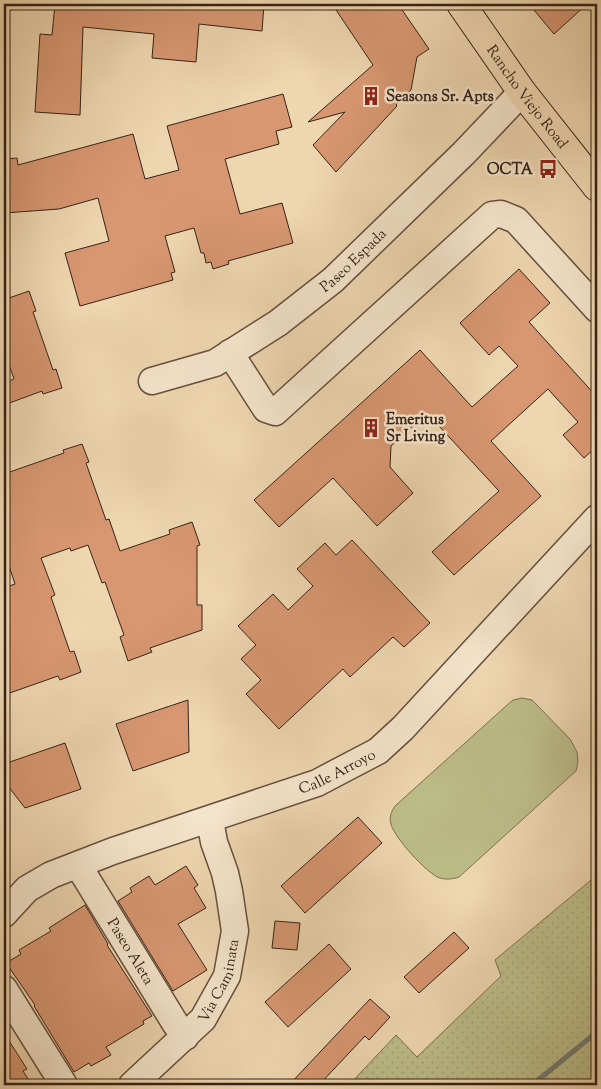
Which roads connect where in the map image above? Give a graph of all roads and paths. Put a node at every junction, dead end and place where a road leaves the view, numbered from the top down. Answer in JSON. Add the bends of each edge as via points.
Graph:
{"nodes":[{"id":1,"x":461,"y":4,"type":"edge"},
{"id":2,"x":522,"y":92,"type":"junction"},
{"id":3,"x":597,"y":187,"type":"edge"},
{"id":4,"x":597,"y":309,"type":"edge"},
{"id":5,"x":230,"y":353,"type":"junction"},
{"id":6,"x":152,"y":381,"type":"dead end"},
{"id":7,"x":597,"y":518,"type":"edge"},
{"id":8,"x":210,"y":820,"type":"junction"},
{"id":9,"x":78,"y":865,"type":"junction"},
{"id":10,"x":4,"y":914,"type":"edge"},
{"id":11,"x":4,"y":989,"type":"edge"},
{"id":12,"x":185,"y":1037,"type":"junction"},
{"id":13,"x":64,"y":1085,"type":"edge"},
{"id":14,"x":132,"y":1085,"type":"edge"}],
"edges":[{"from":1,"to":2,"type":"main road","name":"Rancho Viejo Road"},
{"from":2,"to":3,"type":"main road","name":"Rancho Viejo Road"},
{"from":2,"to":5,"type":"street","name":"Paseo Espada","via":[[333,280],[278,323]]},
{"from":4,"to":5,"type":"street","via":[[516,220],[501,214],[492,215],[275,412],[266,409]]},
{"from":5,"to":6,"type":"street","name":"Paseo Espada","via":[[215,363]]},
{"from":7,"to":8,"type":"street","name":"Calle Arroyo","via":[[378,751],[317,783]]},
{"from":8,"to":9,"type":"street","name":"Calle Arroyo"},
{"from":8,"to":12,"type":"street","name":"Via Caminata","via":[[225,873],[235,931],[226,976],[204,1019]]},
{"from":9,"to":10,"type":"street","name":"Calle Arroyo","via":[[51,875],[28,889]]},
{"from":9,"to":12,"type":"street","name":"Paseo Aleta"},
{"from":11,"to":13,"type":"street"},
{"from":12,"to":14,"type":"street","name":"Via Caminata"}]}
